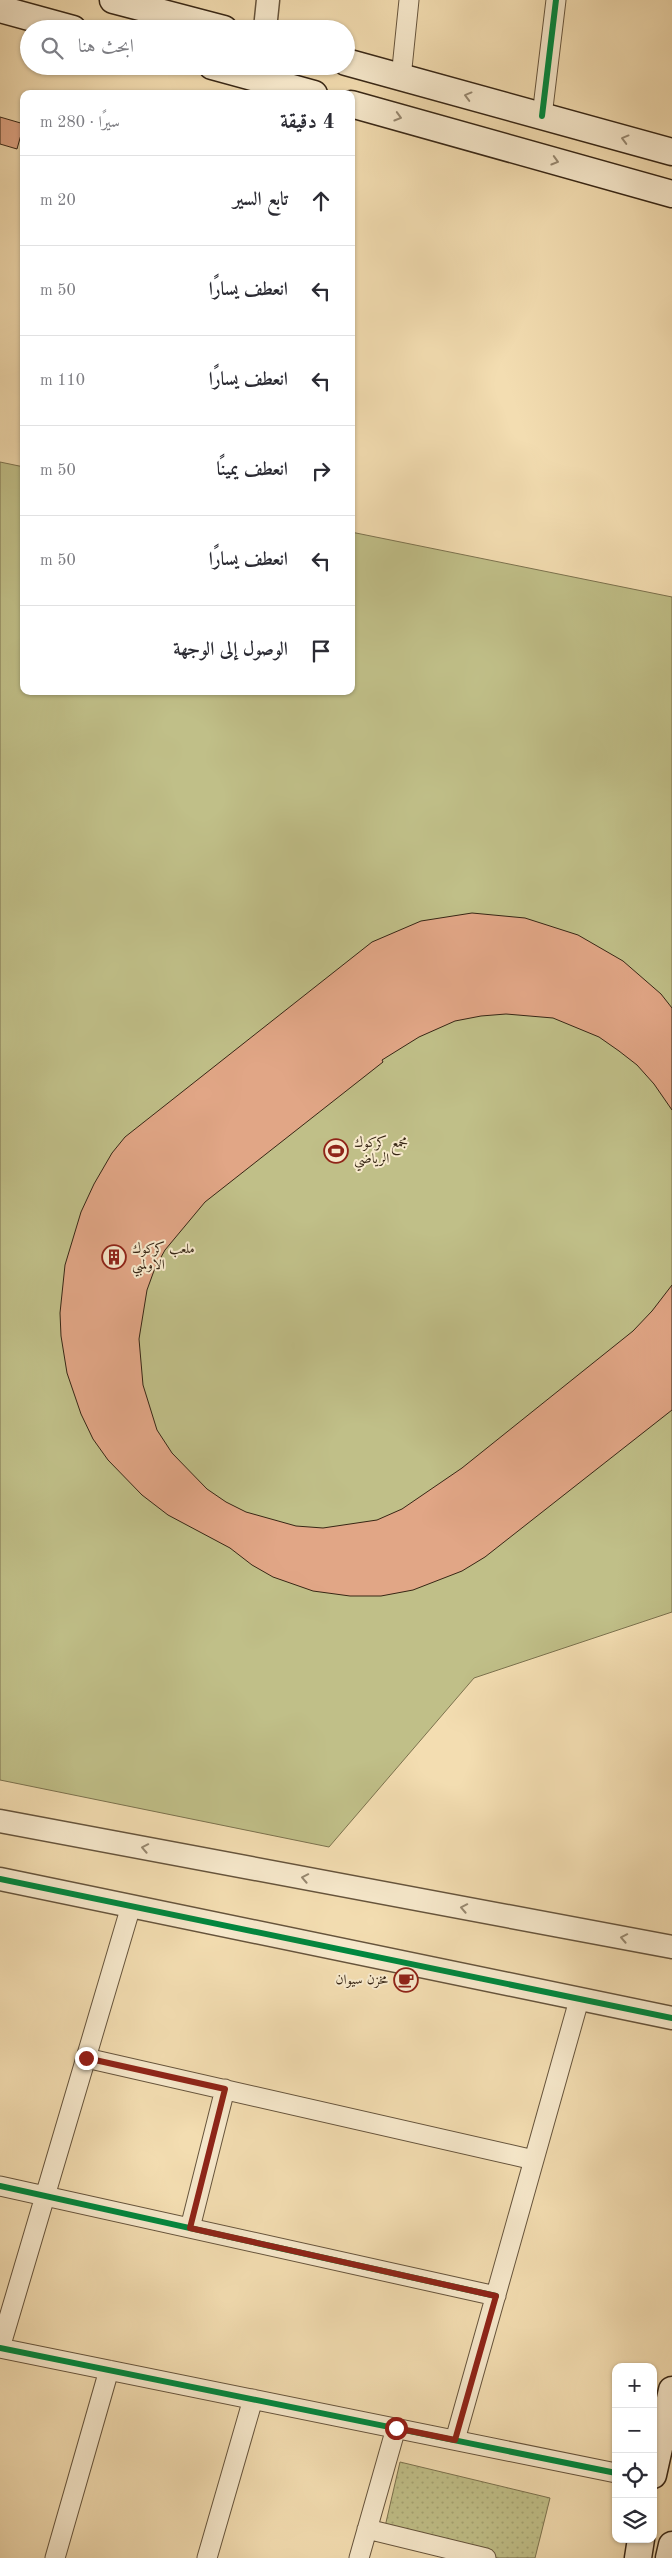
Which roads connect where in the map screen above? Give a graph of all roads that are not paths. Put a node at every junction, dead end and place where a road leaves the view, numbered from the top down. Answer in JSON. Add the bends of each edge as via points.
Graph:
{"nodes":[{"id":1,"x":113,"y":0,"type":"edge"},
{"id":2,"x":268,"y":0,"type":"edge"},
{"id":3,"x":410,"y":0,"type":"edge"},
{"id":4,"x":556,"y":0,"type":"edge"},
{"id":5,"x":0,"y":9,"type":"edge"},
{"id":6,"x":40,"y":20,"type":"edge"},
{"id":7,"x":190,"y":20,"type":"edge"},
{"id":8,"x":266,"y":20,"type":"edge"},
{"id":9,"x":355,"y":65,"type":"edge"},
{"id":10,"x":245,"y":75,"type":"edge"},
{"id":11,"x":401,"y":78,"type":"junction"},
{"id":12,"x":299,"y":90,"type":"edge"},
{"id":13,"x":355,"y":105,"type":"edge"},
{"id":14,"x":542,"y":116,"type":"junction"},
{"id":15,"x":672,"y":152,"type":"edge"},
{"id":16,"x":672,"y":194,"type":"edge"},
{"id":17,"x":0,"y":1821,"type":"edge"},
{"id":18,"x":0,"y":1879,"type":"edge"},
{"id":19,"x":131,"y":1906,"type":"junction"},
{"id":20,"x":672,"y":1947,"type":"edge"},
{"id":21,"x":579,"y":2000,"type":"junction"},
{"id":22,"x":672,"y":2018,"type":"edge"},
{"id":23,"x":86,"y":2058,"type":"junction"},
{"id":24,"x":225,"y":2089,"type":"junction"},
{"id":25,"x":534,"y":2160,"type":"junction"},
{"id":26,"x":0,"y":2186,"type":"edge"},
{"id":27,"x":45,"y":2196,"type":"junction"},
{"id":28,"x":190,"y":2228,"type":"junction"},
{"id":29,"x":496,"y":2296,"type":"junction"},
{"id":30,"x":0,"y":2348,"type":"edge"},
{"id":31,"x":109,"y":2370,"type":"junction"},
{"id":32,"x":672,"y":2390,"type":"edge"},
{"id":33,"x":252,"y":2399,"type":"junction"},
{"id":34,"x":396,"y":2428,"type":"junction"},
{"id":35,"x":455,"y":2440,"type":"junction"},
{"id":36,"x":657,"y":2457,"type":"edge"},
{"id":37,"x":612,"y":2472,"type":"edge"},
{"id":38,"x":367,"y":2530,"type":"junction"},
{"id":39,"x":640,"y":2543,"type":"edge"},
{"id":40,"x":672,"y":2545,"type":"edge"},
{"id":41,"x":55,"y":2558,"type":"edge"},
{"id":42,"x":206,"y":2558,"type":"edge"},
{"id":43,"x":359,"y":2558,"type":"edge"},
{"id":44,"x":486,"y":2558,"type":"edge"},
{"id":45,"x":638,"y":2558,"type":"edge"},
{"id":46,"x":669,"y":2558,"type":"edge"}],
"edges":[{"from":1,"to":7,"type":"main road"},
{"from":2,"to":8,"type":"street"},
{"from":3,"to":11,"type":"street"},
{"from":4,"to":14,"type":"street"},
{"from":5,"to":6,"type":"main road"},
{"from":9,"to":11,"type":"main road"},
{"from":10,"to":12,"type":"main road"},
{"from":14,"to":11,"type":"main road","one_way":true},
{"from":13,"to":16,"type":"main road","one_way":true},
{"from":15,"to":14,"type":"main road","one_way":true},
{"from":20,"to":17,"type":"street","one_way":true},
{"from":18,"to":19,"type":"street"},
{"from":19,"to":21,"type":"street"},
{"from":19,"to":23,"type":"street"},
{"from":21,"to":22,"type":"street"},
{"from":21,"to":25,"type":"street"},
{"from":23,"to":24,"type":"street"},
{"from":23,"to":27,"type":"street"},
{"from":24,"to":25,"type":"street"},
{"from":24,"to":28,"type":"street"},
{"from":25,"to":29,"type":"street"},
{"from":26,"to":27,"type":"street"},
{"from":27,"to":28,"type":"street"},
{"from":27,"to":30,"type":"street"},
{"from":28,"to":29,"type":"street"},
{"from":29,"to":35,"type":"street"},
{"from":30,"to":31,"type":"street"},
{"from":31,"to":33,"type":"street"},
{"from":31,"to":41,"type":"street"},
{"from":32,"to":36,"type":"main road"},
{"from":33,"to":34,"type":"street"},
{"from":33,"to":42,"type":"street"},
{"from":34,"to":35,"type":"street"},
{"from":34,"to":38,"type":"street"},
{"from":35,"to":37,"type":"street"},
{"from":38,"to":43,"type":"street"},
{"from":38,"to":44,"type":"street"},
{"from":39,"to":45,"type":"main road"},
{"from":40,"to":46,"type":"main road"}]}
